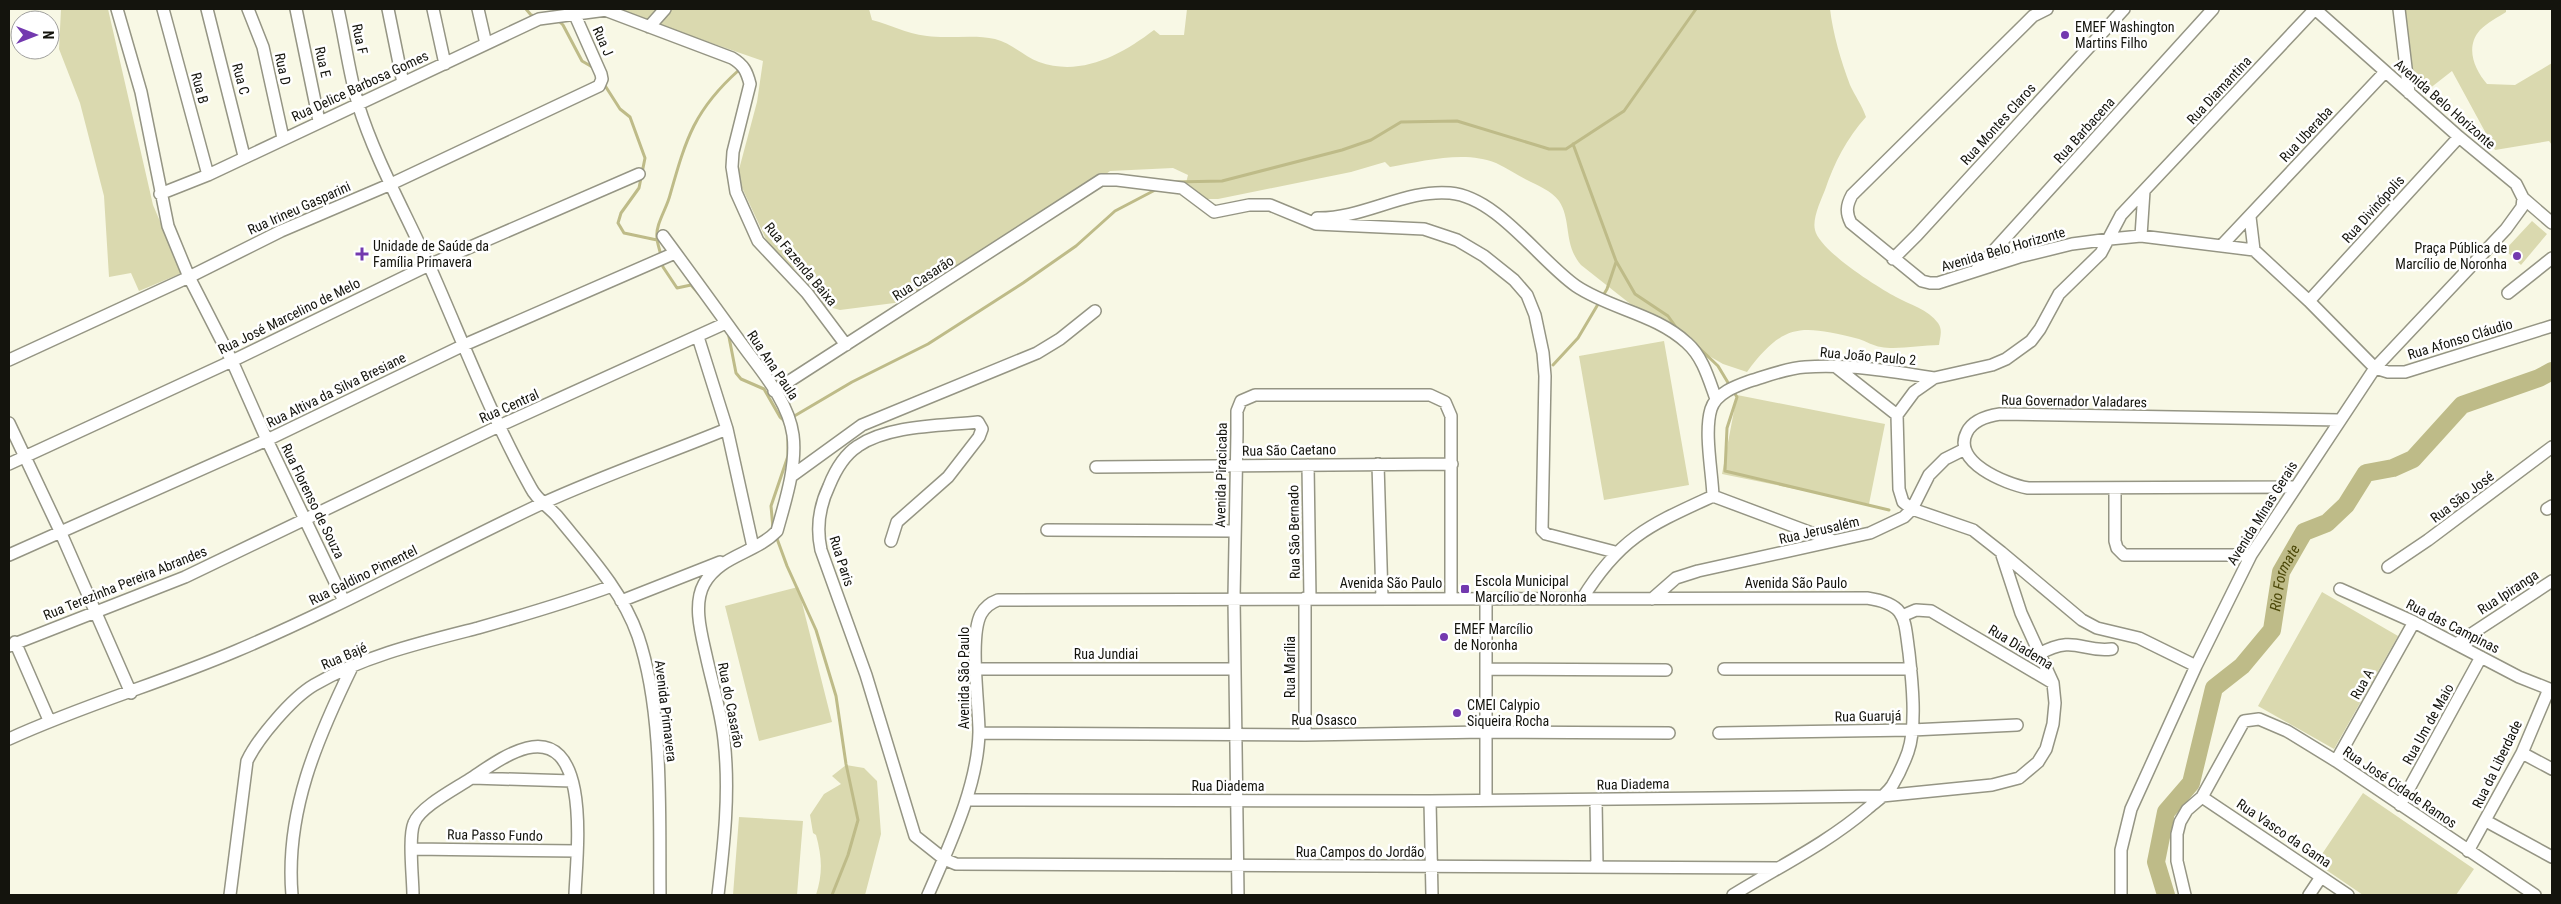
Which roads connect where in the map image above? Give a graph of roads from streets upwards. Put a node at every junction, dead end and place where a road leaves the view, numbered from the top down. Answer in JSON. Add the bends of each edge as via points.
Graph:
{"nodes":[{"id":1,"x":117,"y":9,"type":"edge"},
{"id":2,"x":163,"y":9,"type":"edge"},
{"id":3,"x":207,"y":9,"type":"edge"},
{"id":4,"x":248,"y":9,"type":"edge"},
{"id":5,"x":296,"y":9,"type":"edge"},
{"id":6,"x":338,"y":9,"type":"edge"},
{"id":7,"x":388,"y":9,"type":"edge"},
{"id":8,"x":433,"y":9,"type":"edge"},
{"id":9,"x":478,"y":9,"type":"edge"},
{"id":10,"x":609,"y":9,"type":"edge"},
{"id":11,"x":665,"y":9,"type":"edge"},
{"id":12,"x":2047,"y":9,"type":"edge"},
{"id":13,"x":2124,"y":9,"type":"edge"},
{"id":14,"x":2213,"y":9,"type":"edge"},
{"id":15,"x":2315,"y":9,"type":"edge"},
{"id":16,"x":2399,"y":9,"type":"edge"},
{"id":17,"x":574,"y":13,"type":"junction"},
{"id":18,"x":648,"y":28,"type":"junction"},
{"id":19,"x":486,"y":44,"type":"junction"},
{"id":20,"x":445,"y":64,"type":"junction"},
{"id":21,"x":2385,"y":72,"type":"junction"},
{"id":22,"x":403,"y":83,"type":"junction"},
{"id":23,"x":601,"y":83,"type":"joint"},
{"id":24,"x":2410,"y":93,"type":"junction"},
{"id":25,"x":358,"y":104,"type":"junction"},
{"id":26,"x":319,"y":121,"type":"junction"},
{"id":27,"x":2459,"y":137,"type":"junction"},
{"id":28,"x":283,"y":138,"type":"junction"},
{"id":29,"x":244,"y":156,"type":"junction"},
{"id":30,"x":208,"y":174,"type":"junction"},
{"id":31,"x":639,"y":174,"type":"dead end"},
{"id":32,"x":391,"y":184,"type":"junction"},
{"id":33,"x":2144,"y":191,"type":"junction"},
{"id":34,"x":160,"y":194,"type":"junction"},
{"id":35,"x":2523,"y":198,"type":"junction"},
{"id":36,"x":1303,"y":217,"type":"junction"},
{"id":37,"x":2250,"y":217,"type":"junction"},
{"id":38,"x":2552,"y":223,"type":"edge"},
{"id":39,"x":662,"y":236,"type":"dead end"},
{"id":40,"x":2141,"y":236,"type":"junction"},
{"id":41,"x":2110,"y":239,"type":"junction"},
{"id":42,"x":2222,"y":245,"type":"junction"},
{"id":43,"x":2254,"y":250,"type":"junction"},
{"id":44,"x":675,"y":253,"type":"junction"},
{"id":45,"x":2552,"y":258,"type":"edge"},
{"id":46,"x":1893,"y":259,"type":"junction"},
{"id":47,"x":430,"y":265,"type":"junction"},
{"id":48,"x":1976,"y":270,"type":"junction"},
{"id":49,"x":188,"y":277,"type":"junction"},
{"id":50,"x":2508,"y":293,"type":"dead end"},
{"id":51,"x":2309,"y":302,"type":"junction"},
{"id":52,"x":1095,"y":311,"type":"dead end"},
{"id":53,"x":726,"y":323,"type":"junction"},
{"id":54,"x":2552,"y":326,"type":"edge"},
{"id":55,"x":698,"y":338,"type":"junction"},
{"id":56,"x":464,"y":345,"type":"junction"},
{"id":57,"x":846,"y":345,"type":"junction"},
{"id":58,"x":9,"y":360,"type":"edge"},
{"id":59,"x":232,"y":361,"type":"junction"},
{"id":60,"x":1836,"y":366,"type":"junction"},
{"id":61,"x":2375,"y":368,"type":"junction"},
{"id":62,"x":1934,"y":378,"type":"junction"},
{"id":63,"x":774,"y":391,"type":"junction"},
{"id":64,"x":1716,"y":399,"type":"junction"},
{"id":65,"x":1897,"y":415,"type":"junction"},
{"id":66,"x":2339,"y":420,"type":"junction"},
{"id":67,"x":9,"y":423,"type":"edge"},
{"id":68,"x":499,"y":426,"type":"junction"},
{"id":69,"x":727,"y":429,"type":"junction"},
{"id":70,"x":267,"y":440,"type":"junction"},
{"id":71,"x":1965,"y":448,"type":"junction"},
{"id":72,"x":2552,"y":448,"type":"edge"},
{"id":73,"x":24,"y":457,"type":"junction"},
{"id":74,"x":9,"y":464,"type":"edge"},
{"id":75,"x":1378,"y":464,"type":"junction"},
{"id":76,"x":1452,"y":464,"type":"junction"},
{"id":77,"x":1308,"y":465,"type":"junction"},
{"id":78,"x":1236,"y":466,"type":"junction"},
{"id":79,"x":1096,"y":467,"type":"dead end"},
{"id":80,"x":793,"y":475,"type":"junction"},
{"id":81,"x":2296,"y":487,"type":"junction"},
{"id":82,"x":2115,"y":488,"type":"junction"},
{"id":83,"x":1713,"y":496,"type":"junction"},
{"id":84,"x":543,"y":504,"type":"junction"},
{"id":85,"x":1912,"y":508,"type":"junction"},
{"id":86,"x":306,"y":519,"type":"junction"},
{"id":87,"x":1047,"y":530,"type":"dead end"},
{"id":88,"x":60,"y":531,"type":"junction"},
{"id":89,"x":1235,"y":531,"type":"junction"},
{"id":90,"x":891,"y":541,"type":"dead end"},
{"id":91,"x":1834,"y":542,"type":"junction"},
{"id":92,"x":753,"y":547,"type":"junction"},
{"id":93,"x":1616,"y":552,"type":"junction"},
{"id":94,"x":2001,"y":552,"type":"junction"},
{"id":95,"x":9,"y":555,"type":"edge"},
{"id":96,"x":2251,"y":555,"type":"junction"},
{"id":97,"x":724,"y":561,"type":"junction"},
{"id":98,"x":2388,"y":567,"type":"dead end"},
{"id":99,"x":2552,"y":581,"type":"edge"},
{"id":100,"x":612,"y":586,"type":"junction"},
{"id":101,"x":2340,"y":589,"type":"dead end"},
{"id":102,"x":1234,"y":598,"type":"junction"},
{"id":103,"x":1308,"y":598,"type":"junction"},
{"id":104,"x":1382,"y":598,"type":"junction"},
{"id":105,"x":1451,"y":598,"type":"junction"},
{"id":106,"x":1486,"y":599,"type":"junction"},
{"id":107,"x":1582,"y":599,"type":"junction"},
{"id":108,"x":1652,"y":599,"type":"junction"},
{"id":109,"x":621,"y":601,"type":"junction"},
{"id":110,"x":344,"y":602,"type":"junction"},
{"id":111,"x":94,"y":612,"type":"junction"},
{"id":112,"x":1902,"y":616,"type":"junction"},
{"id":113,"x":2414,"y":622,"type":"junction"},
{"id":114,"x":12,"y":644,"type":"edge"},
{"id":115,"x":2456,"y":644,"type":"junction"},
{"id":116,"x":2112,"y":649,"type":"dead end"},
{"id":117,"x":2039,"y":654,"type":"junction"},
{"id":118,"x":2481,"y":657,"type":"junction"},
{"id":119,"x":2196,"y":666,"type":"junction"},
{"id":120,"x":352,"y":667,"type":"junction"},
{"id":121,"x":976,"y":669,"type":"junction"},
{"id":122,"x":1235,"y":669,"type":"junction"},
{"id":123,"x":1486,"y":669,"type":"junction"},
{"id":124,"x":1724,"y":669,"type":"dead end"},
{"id":125,"x":1911,"y":669,"type":"junction"},
{"id":126,"x":1666,"y":670,"type":"dead end"},
{"id":127,"x":2052,"y":683,"type":"junction"},
{"id":128,"x":2551,"y":689,"type":"edge"},
{"id":129,"x":131,"y":693,"type":"junction"},
{"id":130,"x":49,"y":720,"type":"junction"},
{"id":131,"x":2017,"y":725,"type":"dead end"},
{"id":132,"x":1912,"y":730,"type":"junction"},
{"id":133,"x":1485,"y":732,"type":"junction"},
{"id":134,"x":979,"y":733,"type":"junction"},
{"id":135,"x":1719,"y":733,"type":"dead end"},
{"id":136,"x":1236,"y":734,"type":"junction"},
{"id":137,"x":1669,"y":734,"type":"dead end"},
{"id":138,"x":1305,"y":735,"type":"junction"},
{"id":139,"x":9,"y":739,"type":"edge"},
{"id":140,"x":2522,"y":753,"type":"junction"},
{"id":141,"x":2336,"y":761,"type":"junction"},
{"id":142,"x":2552,"y":769,"type":"edge"},
{"id":143,"x":472,"y":778,"type":"junction"},
{"id":144,"x":572,"y":781,"type":"junction"},
{"id":145,"x":1882,"y":796,"type":"junction"},
{"id":146,"x":2202,"y":796,"type":"junction"},
{"id":147,"x":967,"y":800,"type":"junction"},
{"id":148,"x":1486,"y":800,"type":"junction"},
{"id":149,"x":1596,"y":800,"type":"junction"},
{"id":150,"x":1237,"y":801,"type":"junction"},
{"id":151,"x":1430,"y":801,"type":"junction"},
{"id":152,"x":2400,"y":805,"type":"junction"},
{"id":153,"x":2486,"y":821,"type":"junction"},
{"id":154,"x":412,"y":849,"type":"junction"},
{"id":155,"x":576,"y":851,"type":"junction"},
{"id":156,"x":2468,"y":851,"type":"junction"},
{"id":157,"x":2552,"y":857,"type":"edge"},
{"id":158,"x":944,"y":859,"type":"junction"},
{"id":159,"x":1597,"y":865,"type":"junction"},
{"id":160,"x":1238,"y":866,"type":"junction"},
{"id":161,"x":1432,"y":867,"type":"junction"},
{"id":162,"x":1777,"y":868,"type":"junction"},
{"id":163,"x":2321,"y":877,"type":"junction"},
{"id":164,"x":230,"y":895,"type":"edge"},
{"id":165,"x":292,"y":895,"type":"edge"},
{"id":166,"x":413,"y":895,"type":"edge"},
{"id":167,"x":575,"y":895,"type":"edge"},
{"id":168,"x":660,"y":895,"type":"edge"},
{"id":169,"x":718,"y":895,"type":"edge"},
{"id":170,"x":928,"y":895,"type":"edge"},
{"id":171,"x":1238,"y":895,"type":"edge"},
{"id":172,"x":1432,"y":895,"type":"edge"},
{"id":173,"x":1733,"y":895,"type":"edge"},
{"id":174,"x":2121,"y":895,"type":"edge"},
{"id":175,"x":2185,"y":895,"type":"edge"},
{"id":176,"x":2309,"y":895,"type":"edge"},
{"id":177,"x":2348,"y":895,"type":"edge"},
{"id":178,"x":2535,"y":895,"type":"edge"}],
"edges":[{"from":1,"to":34,"type":"street","name":"Rua Florenso de Souza","via":[[140,92]]},
{"from":2,"to":30,"type":"street","name":"Rua B"},
{"from":3,"to":29,"type":"street","name":"Rua C"},
{"from":4,"to":28,"type":"street","name":"Rua D","via":[[263,47]]},
{"from":5,"to":26,"type":"street","name":"Rua E"},
{"from":6,"to":25,"type":"street","name":"Rua F"},
{"from":7,"to":22,"type":"street"},
{"from":8,"to":20,"type":"street"},
{"from":9,"to":19,"type":"street"},
{"from":10,"to":17,"type":"street","name":"Rua Delice Barbosa Gomes"},
{"from":10,"to":18,"type":"street","name":"Rua Fazenda Baixa"},
{"from":11,"to":18,"type":"street"},
{"from":12,"to":46,"type":"street","name":"Avenida Belo Horizonte","via":[[2033,16],[1852,196],[1847,210],[1851,223]]},
{"from":13,"to":46,"type":"street","name":"Rua Montes Claros"},
{"from":14,"to":48,"type":"street","name":"Rua Barbacena"},
{"from":15,"to":21,"type":"street","name":"Avenida Belo Horizonte"},
{"from":15,"to":33,"type":"street","name":"Rua Diamantina"},
{"from":16,"to":24,"type":"street"},
{"from":17,"to":19,"type":"street","name":"Rua Delice Barbosa Gomes","via":[[539,19]]},
{"from":17,"to":23,"type":"street","name":"Rua J","via":[[602,74]]},
{"from":18,"to":57,"type":"street","name":"Rua Fazenda Baixa","via":[[732,58],[745,68],[750,84],[733,152],[736,192],[758,242],[807,293]]},
{"from":19,"to":20,"type":"street","name":"Rua Delice Barbosa Gomes"},
{"from":20,"to":22,"type":"street","name":"Rua Delice Barbosa Gomes"},
{"from":21,"to":24,"type":"street","name":"Avenida Belo Horizonte"},
{"from":21,"to":37,"type":"street","name":"Rua Uberaba"},
{"from":22,"to":25,"type":"street","name":"Rua Delice Barbosa Gomes"},
{"from":23,"to":32,"type":"street","name":"Rua Irineu Gasparini"},
{"from":24,"to":27,"type":"street","name":"Avenida Belo Horizonte"},
{"from":25,"to":26,"type":"street","name":"Rua Delice Barbosa Gomes"},
{"from":25,"to":32,"type":"street","name":"Rua F"},
{"from":26,"to":28,"type":"street","name":"Rua Delice Barbosa Gomes"},
{"from":27,"to":35,"type":"street","name":"Avenida Belo Horizonte","via":[[2516,184]]},
{"from":27,"to":51,"type":"street","name":"Rua Divinópolis"},
{"from":28,"to":29,"type":"street","name":"Rua Delice Barbosa Gomes"},
{"from":29,"to":30,"type":"street","name":"Rua Delice Barbosa Gomes"},
{"from":30,"to":34,"type":"street","name":"Rua Delice Barbosa Gomes"},
{"from":31,"to":47,"type":"street","name":"Rua José Marcelino de Melo"},
{"from":32,"to":47,"type":"street","name":"Rua F"},
{"from":32,"to":49,"type":"street","name":"Rua Irineu Gasparini","via":[[281,231]]},
{"from":33,"to":40,"type":"street"},
{"from":33,"to":41,"type":"street","name":"Rua Diamantina","via":[[2121,215]]},
{"from":34,"to":49,"type":"street","name":"Rua Florenso de Souza","via":[[168,226]]},
{"from":35,"to":38,"type":"street","name":"Avenida Belo Horizonte"},
{"from":35,"to":61,"type":"street","name":"Avenida Minas Gerais","via":[[2522,207],[2506,229]]},
{"from":36,"to":57,"type":"street","name":"Rua Casarão","via":[[1259,204],[1214,212],[1182,188],[1101,180]]},
{"from":36,"to":64,"type":"street","via":[[1328,218],[1429,193],[1465,196],[1522,236],[1549,264],[1578,287],[1646,318],[1688,343],[1702,363]]},
{"from":36,"to":93,"type":"street","name":"Rua Casarão","via":[[1316,224],[1424,229],[1457,240],[1514,280],[1527,295],[1535,314],[1543,353],[1542,530],[1546,534]]},
{"from":37,"to":42,"type":"street","name":"Rua Uberaba"},
{"from":37,"to":43,"type":"street"},
{"from":39,"to":44,"type":"street","name":"Rua Ana Paula"},
{"from":40,"to":41,"type":"street","name":"Avenida Belo Horizonte"},
{"from":40,"to":42,"type":"street","name":"Avenida Belo Horizonte"},
{"from":41,"to":48,"type":"street","name":"Avenida Belo Horizonte","via":[[2072,244]]},
{"from":41,"to":62,"type":"street","name":"Rua Diamantina","via":[[2094,263],[2059,294],[2040,330],[2019,351],[1992,364]]},
{"from":42,"to":43,"type":"street","name":"Avenida Belo Horizonte"},
{"from":43,"to":51,"type":"street"},
{"from":44,"to":53,"type":"street","name":"Rua Ana Paula"},
{"from":44,"to":56,"type":"street","name":"Rua Altiva da Silva Bresiane"},
{"from":45,"to":50,"type":"street"},
{"from":46,"to":48,"type":"street","name":"Avenida Belo Horizonte","via":[[1922,281],[1930,283]]},
{"from":47,"to":56,"type":"street","name":"Rua F"},
{"from":47,"to":59,"type":"street","name":"Rua José Marcelino de Melo"},
{"from":49,"to":58,"type":"street","name":"Rua Irineu Gasparini"},
{"from":49,"to":59,"type":"street","name":"Rua Florenso de Souza"},
{"from":51,"to":61,"type":"street"},
{"from":52,"to":80,"type":"street","via":[[1037,354],[862,425]]},
{"from":53,"to":55,"type":"street","name":"Rua Central"},
{"from":53,"to":63,"type":"street","name":"Rua Ana Paula"},
{"from":54,"to":61,"type":"street","name":"Rua Afonso Cláudio","via":[[2405,372]]},
{"from":55,"to":68,"type":"street","name":"Rua Central"},
{"from":55,"to":69,"type":"street"},
{"from":56,"to":68,"type":"street","name":"Avenida Primavera"},
{"from":56,"to":70,"type":"street","name":"Rua Altiva da Silva Bresiane"},
{"from":57,"to":63,"type":"street","name":"Rua Casarão"},
{"from":59,"to":70,"type":"street","name":"Rua Florenso de Souza"},
{"from":59,"to":73,"type":"street","name":"Rua José Marcelino de Melo"},
{"from":60,"to":62,"type":"street","name":"Rua João Paulo 2"},
{"from":60,"to":64,"type":"street","name":"Rua João Paulo 2","via":[[1804,367],[1772,374],[1739,385]]},
{"from":60,"to":65,"type":"street"},
{"from":61,"to":66,"type":"street","name":"Avenida Minas Gerais"},
{"from":62,"to":65,"type":"street","via":[[1914,392]]},
{"from":63,"to":80,"type":"street","name":"Rua Ana Paula","via":[[791,428]]},
{"from":64,"to":83,"type":"street","via":[[1710,421]]},
{"from":65,"to":85,"type":"street","via":[[1899,489],[1903,502]]},
{"from":66,"to":71,"type":"street","name":"Rua Governador Valadares","via":[[2000,414],[1972,424],[1965,435]]},
{"from":66,"to":81,"type":"street","name":"Avenida Minas Gerais"},
{"from":67,"to":73,"type":"street"},
{"from":68,"to":84,"type":"street","name":"Avenida Primavera","via":[[532,490]]},
{"from":68,"to":86,"type":"street","name":"Rua Central"},
{"from":69,"to":84,"type":"street","name":"Rua Galdino Pimentel"},
{"from":69,"to":92,"type":"street"},
{"from":70,"to":86,"type":"street","name":"Rua Florenso de Souza"},
{"from":70,"to":88,"type":"street","name":"Rua Altiva da Silva Bresiane"},
{"from":71,"to":82,"type":"street","via":[[1984,470],[2014,485],[2028,488]]},
{"from":71,"to":85,"type":"street","name":"Rua Jerusalém","via":[[1945,459],[1929,475]]},
{"from":72,"to":98,"type":"street","name":"Rua São José"},
{"from":73,"to":74,"type":"street","name":"Rua José Marcelino de Melo"},
{"from":73,"to":88,"type":"street"},
{"from":75,"to":76,"type":"street","name":"Rua São Caetano"},
{"from":75,"to":77,"type":"street","name":"Rua São Caetano"},
{"from":75,"to":104,"type":"street"},
{"from":76,"to":78,"type":"street","name":"Avenida Piracicaba","via":[[1451,416],[1438,397],[1255,395],[1241,401],[1238,412]]},
{"from":76,"to":105,"type":"street","name":"Avenida Piracicaba"},
{"from":77,"to":78,"type":"street","name":"Rua São Caetano"},
{"from":77,"to":103,"type":"street","name":"Rua São Bernado"},
{"from":78,"to":79,"type":"street","name":"Rua São Caetano"},
{"from":78,"to":89,"type":"street","name":"Avenida Piracicaba"},
{"from":80,"to":92,"type":"street","name":"Rua Ana Paula","via":[[787,487],[777,532]]},
{"from":81,"to":82,"type":"street"},
{"from":81,"to":96,"type":"street","name":"Avenida Minas Gerais"},
{"from":82,"to":96,"type":"street","via":[[2115,541],[2124,554]]},
{"from":83,"to":91,"type":"street"},
{"from":83,"to":93,"type":"street","via":[[1660,521]]},
{"from":84,"to":100,"type":"street","name":"Avenida Primavera","via":[[554,513]]},
{"from":84,"to":110,"type":"street","name":"Rua Galdino Pimentel"},
{"from":85,"to":91,"type":"street","name":"Rua Jerusalém","via":[[1892,524]]},
{"from":85,"to":94,"type":"street","via":[[1973,530]]},
{"from":86,"to":110,"type":"street","name":"Rua Florenso de Souza"},
{"from":86,"to":111,"type":"street","name":"Rua Terezinha Pereira Abrandes","via":[[185,577]]},
{"from":87,"to":89,"type":"street"},
{"from":88,"to":95,"type":"street","name":"Rua Altiva da Silva Bresiane"},
{"from":88,"to":111,"type":"street"},
{"from":89,"to":102,"type":"street","name":"Avenida Piracicaba"},
{"from":90,"to":158,"type":"street","name":"Rua Paris","via":[[896,522],[948,477],[979,437],[982,429],[978,422],[910,428],[857,446],[842,461],[832,479],[822,500],[819,517],[821,550],[866,675],[913,830],[917,839]]},
{"from":91,"to":108,"type":"street","name":"Rua Jerusalém","via":[[1676,578]]},
{"from":92,"to":97,"type":"street","name":"Rua do Casarão"},
{"from":93,"to":107,"type":"street"},
{"from":94,"to":117,"type":"street"},
{"from":94,"to":119,"type":"street","via":[[2082,620],[2097,628],[2139,638]]},
{"from":96,"to":119,"type":"street","name":"Avenida Minas Gerais"},
{"from":97,"to":109,"type":"street"},
{"from":97,"to":169,"type":"street","name":"Rua do Casarão","via":[[703,586],[699,606],[726,761],[726,819]]},
{"from":99,"to":115,"type":"street","name":"Rua Ipiranga"},
{"from":100,"to":109,"type":"street","name":"Avenida Primavera"},
{"from":100,"to":120,"type":"street","name":"Rua Bajé","via":[[551,608],[420,643]]},
{"from":101,"to":113,"type":"street","name":"Rua das Campinas"},
{"from":102,"to":103,"type":"street","name":"Avenida São Paulo"},
{"from":102,"to":121,"type":"street","name":"Avenida São Paulo","via":[[998,600],[985,608],[977,624]]},
{"from":102,"to":122,"type":"street","name":"Avenida Piracicaba"},
{"from":103,"to":104,"type":"street","name":"Avenida São Paulo"},
{"from":103,"to":138,"type":"street","name":"Rua Marília"},
{"from":104,"to":105,"type":"street","name":"Avenida São Paulo"},
{"from":105,"to":106,"type":"street","name":"Avenida São Paulo"},
{"from":106,"to":107,"type":"street","name":"Avenida São Paulo"},
{"from":106,"to":123,"type":"street"},
{"from":107,"to":108,"type":"street","name":"Avenida São Paulo"},
{"from":108,"to":112,"type":"street","name":"Avenida São Paulo","via":[[1867,598],[1886,601],[1895,606]]},
{"from":109,"to":168,"type":"street","name":"Avenida Primavera","via":[[637,634],[648,674],[656,743]]},
{"from":110,"to":129,"type":"street","name":"Rua Galdino Pimentel","via":[[236,651]]},
{"from":111,"to":114,"type":"street","name":"Rua Terezinha Pereira Abrandes"},
{"from":111,"to":129,"type":"street"},
{"from":112,"to":125,"type":"street"},
{"from":112,"to":127,"type":"street","name":"Rua Diadema","via":[[1916,610],[1931,611]]},
{"from":113,"to":115,"type":"street","name":"Rua das Campinas"},
{"from":113,"to":141,"type":"street","name":"Rua A"},
{"from":114,"to":130,"type":"street"},
{"from":115,"to":118,"type":"street","name":"Rua das Campinas"},
{"from":116,"to":117,"type":"street","via":[[2069,643]]},
{"from":117,"to":127,"type":"street"},
{"from":118,"to":128,"type":"street","name":"Rua das Campinas"},
{"from":118,"to":152,"type":"street","name":"Rua Um de Maio"},
{"from":119,"to":174,"type":"street","name":"Avenida Minas Gerais","via":[[2131,809],[2121,850]]},
{"from":120,"to":164,"type":"street","name":"Rua Bajé","via":[[303,693],[251,753],[245,772]]},
{"from":120,"to":165,"type":"street","via":[[310,761],[292,853]]},
{"from":121,"to":122,"type":"street","name":"Rua Jundiai"},
{"from":121,"to":134,"type":"street","name":"Avenida São Paulo"},
{"from":122,"to":136,"type":"street","name":"Avenida Piracicaba"},
{"from":123,"to":126,"type":"street"},
{"from":123,"to":133,"type":"street"},
{"from":124,"to":125,"type":"street"},
{"from":125,"to":132,"type":"street"},
{"from":127,"to":145,"type":"street","name":"Rua Diadema","via":[[2055,702],[2050,737],[2038,762],[2019,778],[1992,785]]},
{"from":128,"to":140,"type":"street","name":"Rua da Liberdade"},
{"from":129,"to":130,"type":"street","name":"Rua Galdino Pimentel"},
{"from":130,"to":139,"type":"street","name":"Rua Galdino Pimentel"},
{"from":131,"to":132,"type":"street","name":"Rua Guarujá"},
{"from":132,"to":135,"type":"street","name":"Rua Guarujá"},
{"from":132,"to":145,"type":"street","via":[[1908,751],[1892,787]]},
{"from":133,"to":137,"type":"street","name":"Rua Osasco"},
{"from":133,"to":138,"type":"street","name":"Rua Osasco"},
{"from":133,"to":148,"type":"street"},
{"from":134,"to":136,"type":"street","name":"Rua Osasco"},
{"from":134,"to":147,"type":"street","name":"Avenida São Paulo"},
{"from":136,"to":138,"type":"street","name":"Rua Osasco"},
{"from":136,"to":150,"type":"street","name":"Avenida Piracicaba"},
{"from":140,"to":142,"type":"street"},
{"from":140,"to":153,"type":"street","name":"Rua da Liberdade"},
{"from":141,"to":146,"type":"street","name":"Rua José Cidade Ramos","via":[[2269,722],[2254,718],[2244,721]]},
{"from":141,"to":152,"type":"street","name":"Rua José Cidade Ramos"},
{"from":143,"to":144,"type":"street"},
{"from":143,"to":144,"type":"street","via":[[518,750],[543,747],[568,765]]},
{"from":143,"to":154,"type":"street","via":[[418,815],[412,831]]},
{"from":144,"to":155,"type":"street","via":[[576,805]]},
{"from":145,"to":149,"type":"street","name":"Rua Diadema"},
{"from":145,"to":162,"type":"street","via":[[1831,838]]},
{"from":146,"to":163,"type":"street","name":"Rua Vasco da Gama"},
{"from":146,"to":175,"type":"street","via":[[2187,810],[2177,834],[2177,861]]},
{"from":147,"to":150,"type":"street","name":"Rua Diadema"},
{"from":147,"to":158,"type":"street","name":"Avenida São Paulo"},
{"from":148,"to":149,"type":"street","name":"Rua Diadema"},
{"from":148,"to":151,"type":"street","name":"Rua Diadema"},
{"from":149,"to":159,"type":"street"},
{"from":150,"to":151,"type":"street","name":"Rua Diadema"},
{"from":150,"to":160,"type":"street","name":"Avenida Piracicaba"},
{"from":151,"to":161,"type":"street"},
{"from":152,"to":156,"type":"street","name":"Rua José Cidade Ramos"},
{"from":153,"to":156,"type":"street","name":"Rua da Liberdade"},
{"from":153,"to":157,"type":"street"},
{"from":154,"to":155,"type":"street","name":"Rua Passo Fundo"},
{"from":154,"to":166,"type":"street"},
{"from":155,"to":167,"type":"street"},
{"from":156,"to":178,"type":"street","name":"Rua José Cidade Ramos"},
{"from":158,"to":160,"type":"street","name":"Rua Campos do Jordão","via":[[961,865]]},
{"from":158,"to":170,"type":"street","name":"Avenida São Paulo"},
{"from":159,"to":161,"type":"street","name":"Rua Campos do Jordão"},
{"from":159,"to":162,"type":"street","name":"Rua Campos do Jordão"},
{"from":160,"to":161,"type":"street","name":"Rua Campos do Jordão"},
{"from":160,"to":171,"type":"street","name":"Avenida Piracicaba"},
{"from":161,"to":172,"type":"street"},
{"from":162,"to":173,"type":"street"},
{"from":163,"to":176,"type":"street"},
{"from":163,"to":177,"type":"street","name":"Rua Vasco da Gama"}]}
